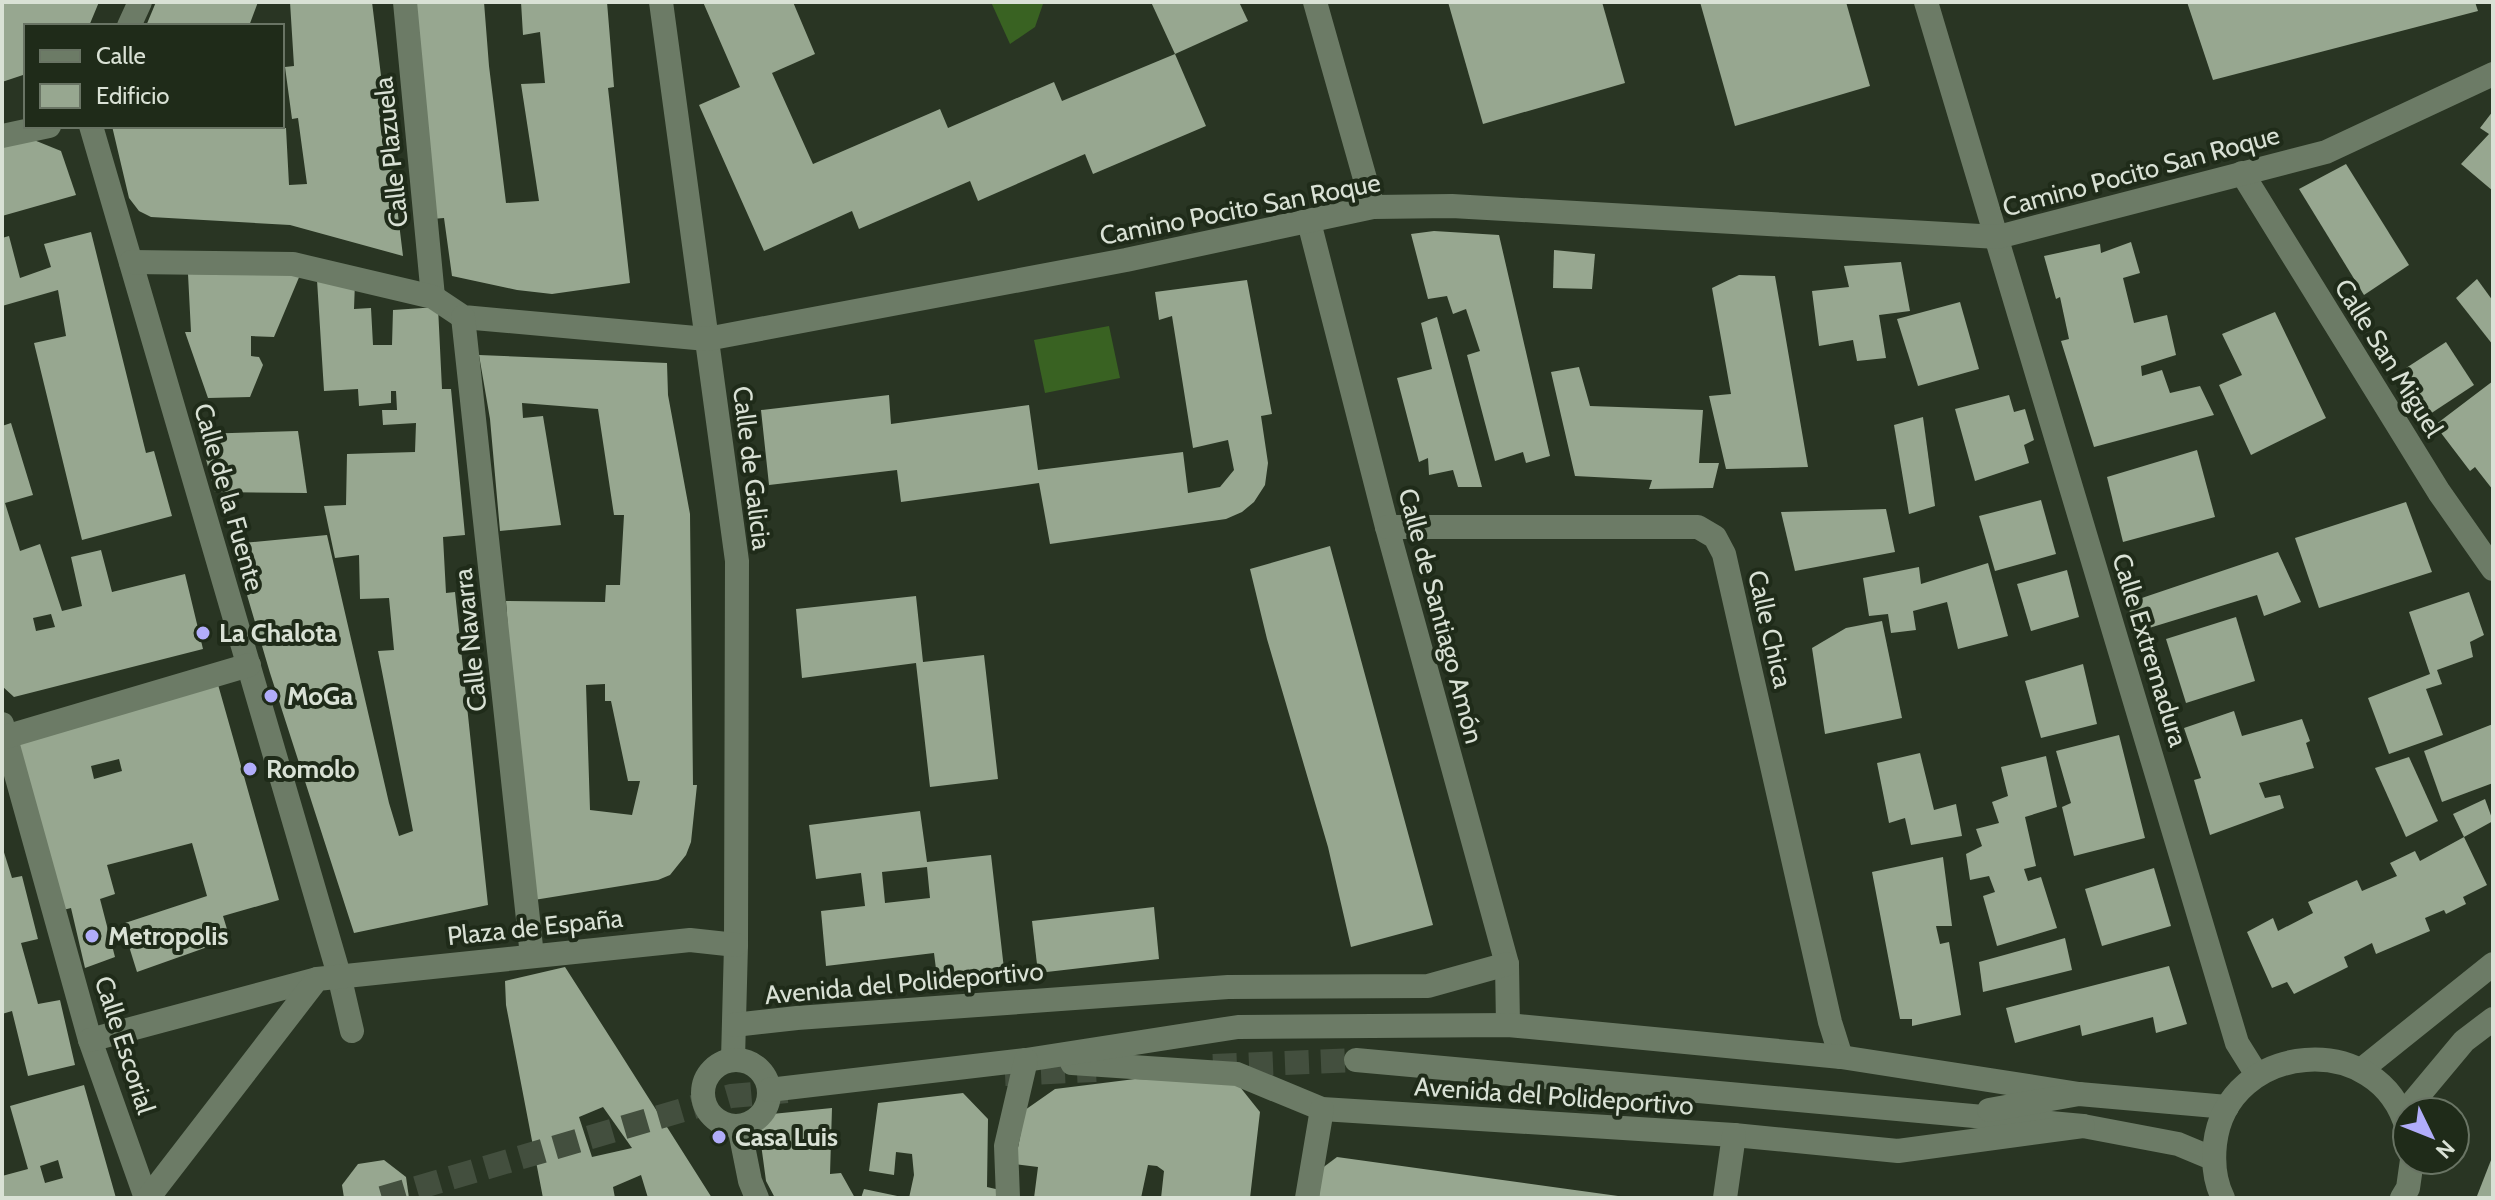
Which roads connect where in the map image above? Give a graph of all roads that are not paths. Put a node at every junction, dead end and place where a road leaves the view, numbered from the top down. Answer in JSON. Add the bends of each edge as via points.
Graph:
{"nodes":[{"id":1,"x":140,"y":2,"type":"edge"},
{"id":2,"x":405,"y":2,"type":"edge"},
{"id":3,"x":661,"y":2,"type":"edge"},
{"id":4,"x":1315,"y":2,"type":"edge"},
{"id":5,"x":1926,"y":2,"type":"edge"},
{"id":6,"x":130,"y":24,"type":"edge"},
{"id":7,"x":2493,"y":74,"type":"edge"},
{"id":8,"x":40,"y":128,"type":"edge"},
{"id":9,"x":92,"y":128,"type":"edge"},
{"id":10,"x":2,"y":136,"type":"edge"},
{"id":11,"x":2242,"y":173,"type":"junction"},
{"id":12,"x":1373,"y":207,"type":"junction"},
{"id":13,"x":1309,"y":222,"type":"junction"},
{"id":14,"x":1998,"y":237,"type":"junction"},
{"id":15,"x":131,"y":262,"type":"junction"},
{"id":16,"x":433,"y":297,"type":"junction"},
{"id":17,"x":463,"y":317,"type":"junction"},
{"id":18,"x":707,"y":339,"type":"junction"},
{"id":19,"x":1387,"y":527,"type":"junction"},
{"id":20,"x":2493,"y":569,"type":"edge"},
{"id":21,"x":249,"y":665,"type":"junction"},
{"id":22,"x":3,"y":733,"type":"edge"},
{"id":23,"x":736,"y":945,"type":"junction"},
{"id":24,"x":532,"y":956,"type":"junction"},
{"id":25,"x":1507,"y":964,"type":"junction"},
{"id":26,"x":2493,"y":964,"type":"edge"},
{"id":27,"x":328,"y":977,"type":"junction"},
{"id":28,"x":2493,"y":1019,"type":"edge"},
{"id":29,"x":734,"y":1025,"type":"junction"},
{"id":30,"x":1508,"y":1025,"type":"junction"},
{"id":31,"x":352,"y":1031,"type":"dead end"},
{"id":32,"x":90,"y":1040,"type":"junction"},
{"id":33,"x":1841,"y":1057,"type":"junction"},
{"id":34,"x":733,"y":1059,"type":"junction"},
{"id":35,"x":1026,"y":1060,"type":"junction"},
{"id":36,"x":1356,"y":1060,"type":"tunnel mouth"},
{"id":37,"x":2361,"y":1070,"type":"junction"},
{"id":38,"x":2257,"y":1075,"type":"junction"},
{"id":39,"x":769,"y":1090,"type":"junction"},
{"id":40,"x":2079,"y":1094,"type":"junction"},
{"id":41,"x":2424,"y":1096,"type":"edge"},
{"id":42,"x":2391,"y":1098,"type":"edge"},
{"id":43,"x":2227,"y":1107,"type":"junction"},
{"id":44,"x":1322,"y":1109,"type":"junction"},
{"id":45,"x":1955,"y":1116,"type":"junction"},
{"id":46,"x":739,"y":1126,"type":"junction"},
{"id":47,"x":2083,"y":1126,"type":"junction"},
{"id":48,"x":1734,"y":1135,"type":"junction"},
{"id":49,"x":2214,"y":1159,"type":"junction"},
{"id":50,"x":2410,"y":1176,"type":"edge"},
{"id":51,"x":147,"y":1198,"type":"edge"},
{"id":52,"x":757,"y":1198,"type":"edge"},
{"id":53,"x":1008,"y":1198,"type":"edge"},
{"id":54,"x":1307,"y":1198,"type":"edge"},
{"id":55,"x":1725,"y":1198,"type":"edge"},
{"id":56,"x":2223,"y":1198,"type":"edge"},
{"id":57,"x":2402,"y":1198,"type":"edge"}],
"edges":[{"from":1,"to":6,"type":"street"},
{"from":2,"to":16,"type":"street","name":"Calle Plazuela"},
{"from":3,"to":18,"type":"street","name":"Calle de Galicia"},
{"from":4,"to":12,"type":"street"},
{"from":5,"to":14,"type":"street","name":"Calle Extremadura"},
{"from":7,"to":11,"type":"street","name":"Camino Pocito San Roque","via":[[2326,152]]},
{"from":8,"to":10,"type":"street"},
{"from":9,"to":15,"type":"street","name":"Calle de la Fuente"},
{"from":11,"to":14,"type":"street","name":"Camino Pocito San Roque"},
{"from":11,"to":20,"type":"street","name":"Calle San Miguel","via":[[2439,492]]},
{"from":12,"to":13,"type":"street","name":"Camino Pocito San Roque"},
{"from":12,"to":14,"type":"street","name":"Camino Pocito San Roque","via":[[1452,206]]},
{"from":13,"to":18,"type":"street","name":"Camino Pocito San Roque"},
{"from":13,"to":19,"type":"street","name":"Calle de Santiago Amón"},
{"from":14,"to":38,"type":"street","name":"Calle Extremadura","via":[[2237,1043]]},
{"from":15,"to":16,"type":"street","name":"Camino Pocito San Roque","via":[[293,264]]},
{"from":15,"to":21,"type":"street","name":"Calle de la Fuente"},
{"from":16,"to":17,"type":"street","name":"Camino Pocito San Roque"},
{"from":17,"to":18,"type":"street","name":"Camino Pocito San Roque"},
{"from":17,"to":24,"type":"street","name":"Calle Navarra"},
{"from":18,"to":23,"type":"street","name":"Calle de Galicia","via":[[737,561]]},
{"from":19,"to":25,"type":"street","name":"Calle de Santiago Amón"},
{"from":19,"to":33,"type":"street","name":"Calle Chica","via":[[1698,527],[1715,537],[1724,554]]},
{"from":21,"to":22,"type":"street"},
{"from":21,"to":27,"type":"street","name":"Calle de la Fuente"},
{"from":22,"to":32,"type":"street","name":"Calle Escorial"},
{"from":23,"to":24,"type":"street","name":"Plaza de España","via":[[690,940]]},
{"from":23,"to":29,"type":"street","name":"Calle de Galicia"},
{"from":24,"to":27,"type":"street","name":"Plaza de España"},
{"from":25,"to":29,"type":"street","name":"Avenida del Polideportivo","via":[[1428,986],[1228,987]]},
{"from":25,"to":30,"type":"street","name":"Calle de Santiago Amón"},
{"from":26,"to":37,"type":"street"},
{"from":27,"to":31,"type":"street"},
{"from":27,"to":32,"type":"street","name":"Plaza de España"},
{"from":27,"to":51,"type":"street"},
{"from":28,"to":41,"type":"street","via":[[2464,1041]]},
{"from":29,"to":34,"type":"street","name":"Calle de Galicia"},
{"from":30,"to":33,"type":"street","name":"Avenida del Polideportivo"},
{"from":30,"to":35,"type":"street","name":"Avenida del Polideportivo","via":[[1238,1027]]},
{"from":32,"to":51,"type":"street","name":"Calle Escorial"},
{"from":33,"to":40,"type":"street","name":"Avenida del Polideportivo"},
{"from":34,"to":39,"type":"street","via":[[757,1067]]},
{"from":34,"to":46,"type":"street","via":[[709,1072],[702,1096],[714,1119]]},
{"from":35,"to":39,"type":"street","name":"Avenida del Polideportivo"},
{"from":35,"to":44,"type":"street","name":"Avenida del Polideportivo","via":[[1237,1074]]},
{"from":35,"to":53,"type":"street","via":[[1006,1146]]},
{"from":36,"to":45,"type":"street","name":"Avenida del Polideportivo"},
{"from":37,"to":38,"type":"street","via":[[2327,1059],[2291,1061]]},
{"from":37,"to":42,"type":"street"},
{"from":38,"to":43,"type":"street"},
{"from":39,"to":46,"type":"street","via":[[762,1115]]},
{"from":40,"to":43,"type":"street","name":"Avenida del Polideportivo"},
{"from":40,"to":45,"type":"street","name":"Avenida del Polideportivo"},
{"from":43,"to":49,"type":"street"},
{"from":44,"to":48,"type":"street","name":"Avenida del Polideportivo"},
{"from":44,"to":54,"type":"street"},
{"from":45,"to":47,"type":"street","name":"Avenida del Polideportivo"},
{"from":46,"to":52,"type":"street"},
{"from":47,"to":48,"type":"street","name":"Avenida del Polideportivo","via":[[1898,1151]]},
{"from":47,"to":49,"type":"street","name":"Avenida del Polideportivo","via":[[2178,1144]]},
{"from":48,"to":55,"type":"street"},
{"from":49,"to":56,"type":"street"},
{"from":50,"to":57,"type":"street"}]}
